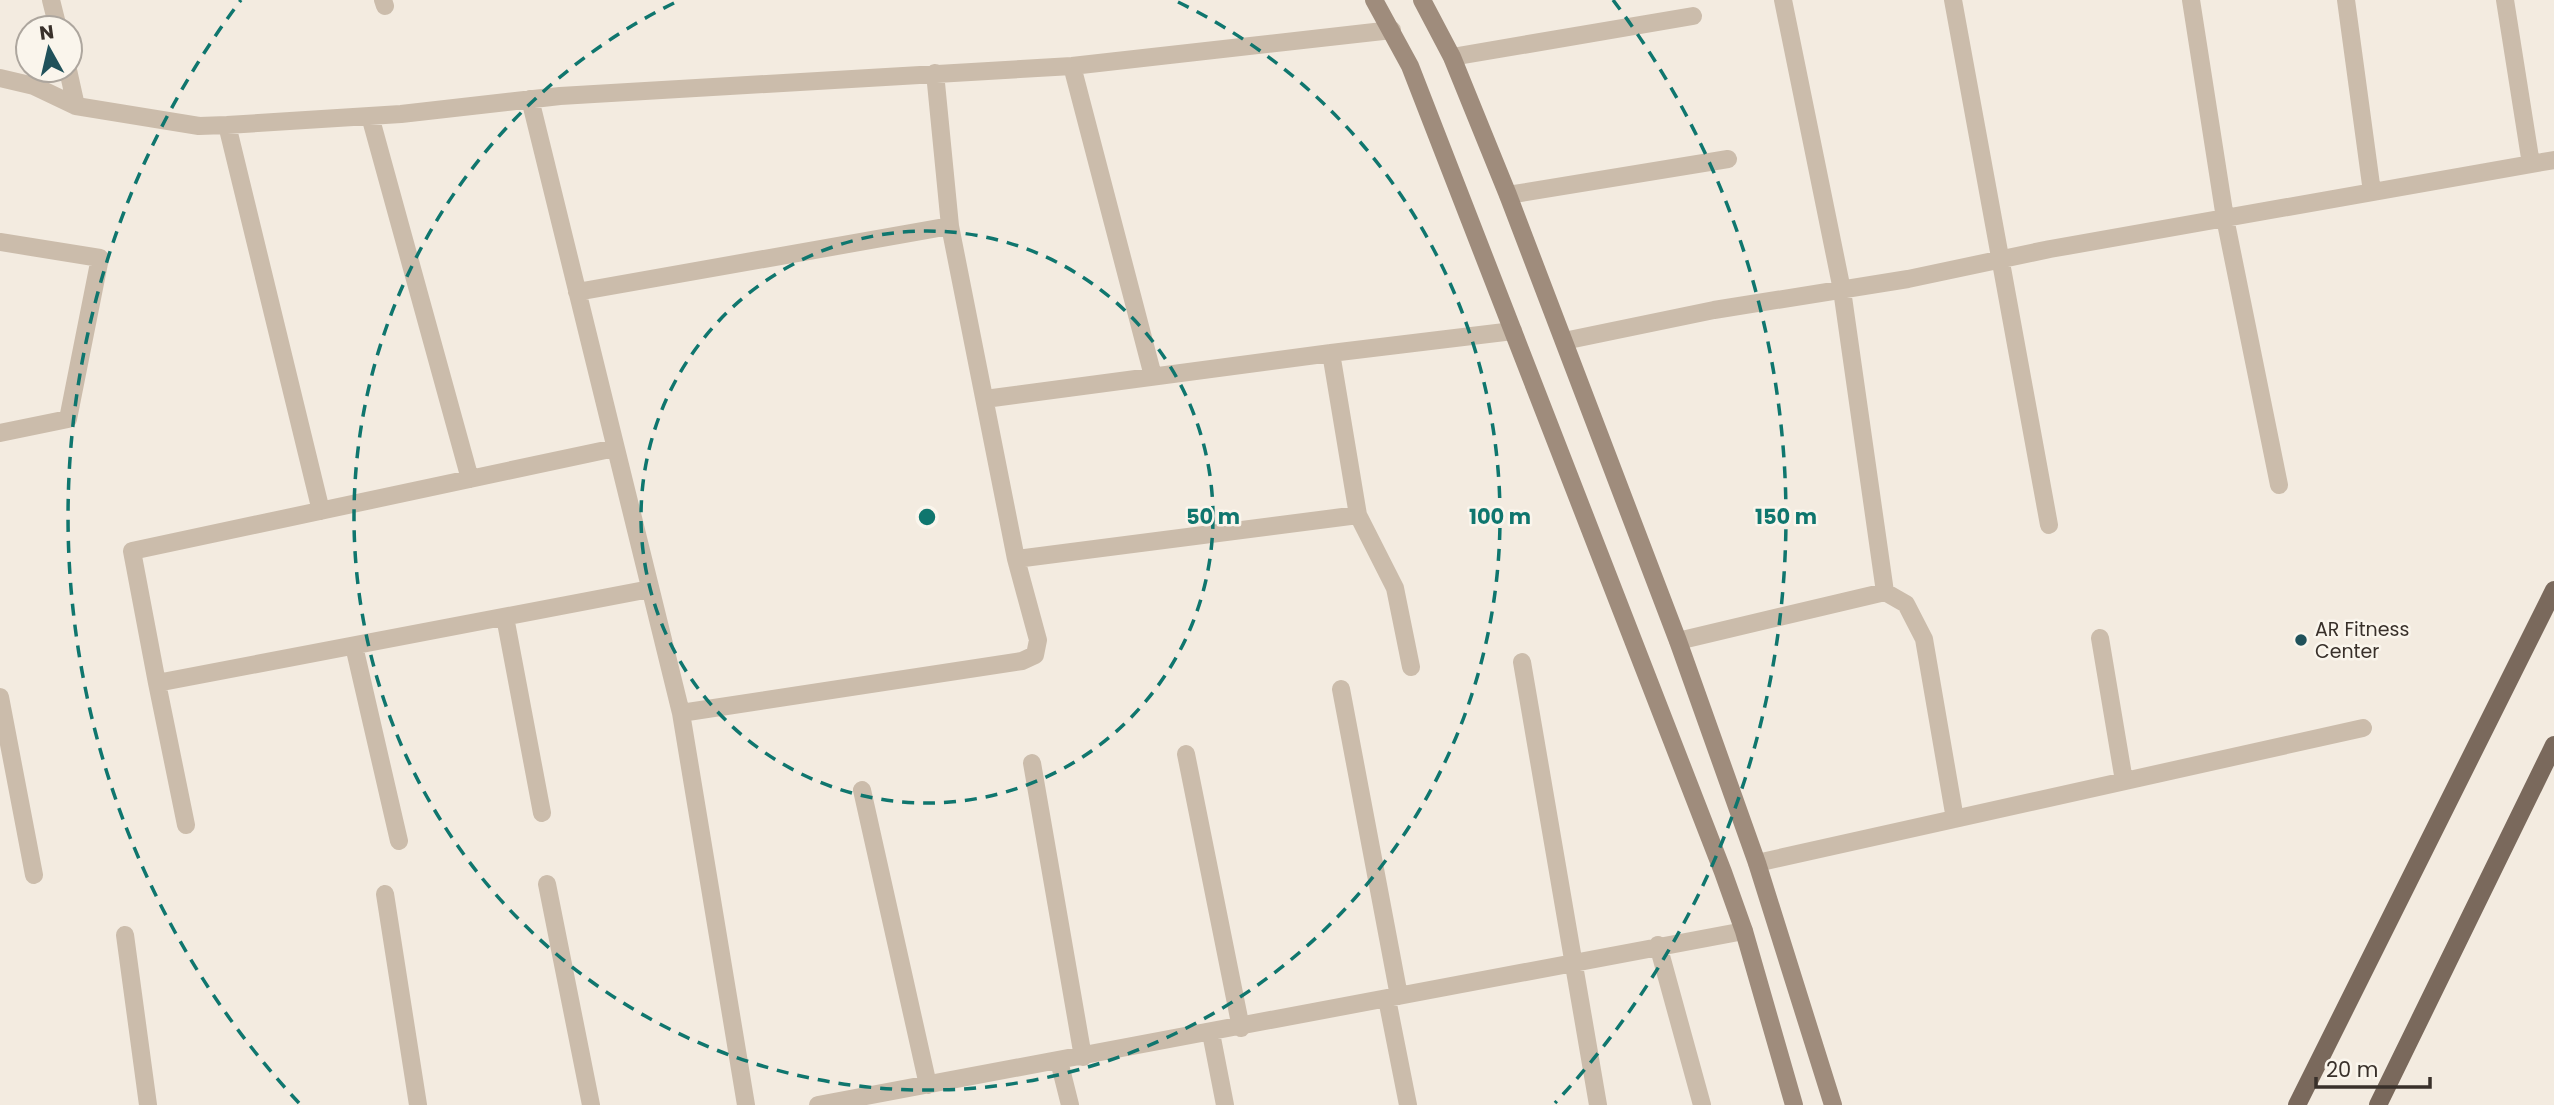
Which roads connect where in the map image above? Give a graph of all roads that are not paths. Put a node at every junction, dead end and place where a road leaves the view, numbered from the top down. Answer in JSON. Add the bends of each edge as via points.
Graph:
{"nodes":[{"id":1,"x":1374,"y":0,"type":"edge"},
{"id":2,"x":1422,"y":0,"type":"edge"},
{"id":3,"x":1783,"y":0,"type":"edge"},
{"id":4,"x":1953,"y":0,"type":"edge"},
{"id":5,"x":2190,"y":0,"type":"edge"},
{"id":6,"x":2346,"y":0,"type":"edge"},
{"id":7,"x":2505,"y":0,"type":"edge"},
{"id":8,"x":1693,"y":16,"type":"dead end"},
{"id":9,"x":1392,"y":30,"type":"junction"},
{"id":10,"x":1452,"y":57,"type":"junction"},
{"id":11,"x":1072,"y":66,"type":"junction"},
{"id":12,"x":935,"y":73,"type":"junction"},
{"id":13,"x":0,"y":78,"type":"edge"},
{"id":14,"x":71,"y":84,"type":"edge"},
{"id":15,"x":530,"y":99,"type":"junction"},
{"id":16,"x":76,"y":106,"type":"junction"},
{"id":17,"x":370,"y":116,"type":"junction"},
{"id":18,"x":227,"y":125,"type":"junction"},
{"id":19,"x":1728,"y":159,"type":"dead end"},
{"id":20,"x":2554,"y":160,"type":"edge"},
{"id":21,"x":2531,"y":164,"type":"junction"},
{"id":22,"x":2372,"y":192,"type":"junction"},
{"id":23,"x":1508,"y":195,"type":"junction"},
{"id":24,"x":2225,"y":218,"type":"junction"},
{"id":25,"x":950,"y":226,"type":"junction"},
{"id":26,"x":0,"y":242,"type":"edge"},
{"id":27,"x":2001,"y":260,"type":"junction"},
{"id":28,"x":1842,"y":290,"type":"junction"},
{"id":29,"x":577,"y":292,"type":"junction"},
{"id":30,"x":1513,"y":331,"type":"junction"},
{"id":31,"x":1564,"y":341,"type":"junction"},
{"id":32,"x":1331,"y":353,"type":"junction"},
{"id":33,"x":1153,"y":376,"type":"junction"},
{"id":34,"x":985,"y":399,"type":"junction"},
{"id":35,"x":0,"y":433,"type":"edge"},
{"id":36,"x":615,"y":448,"type":"junction"},
{"id":37,"x":470,"y":479,"type":"junction"},
{"id":38,"x":2279,"y":485,"type":"dead end"},
{"id":39,"x":320,"y":511,"type":"junction"},
{"id":40,"x":1358,"y":515,"type":"junction"},
{"id":41,"x":2049,"y":525,"type":"dead end"},
{"id":42,"x":1016,"y":559,"type":"junction"},
{"id":43,"x":650,"y":589,"type":"junction"},
{"id":44,"x":2554,"y":590,"type":"edge"},
{"id":45,"x":1885,"y":592,"type":"junction"},
{"id":46,"x":505,"y":617,"type":"junction"},
{"id":47,"x":2101,"y":638,"type":"dead end"},
{"id":48,"x":1678,"y":641,"type":"junction"},
{"id":49,"x":354,"y":646,"type":"junction"},
{"id":50,"x":1522,"y":662,"type":"dead end"},
{"id":51,"x":1411,"y":667,"type":"dead end"},
{"id":52,"x":158,"y":684,"type":"junction"},
{"id":53,"x":1341,"y":690,"type":"dead end"},
{"id":54,"x":0,"y":697,"type":"edge"},
{"id":55,"x":681,"y":713,"type":"junction"},
{"id":56,"x":2362,"y":728,"type":"dead end"},
{"id":57,"x":2554,"y":745,"type":"edge"},
{"id":58,"x":1186,"y":754,"type":"dead end"},
{"id":59,"x":1032,"y":763,"type":"dead end"},
{"id":60,"x":2124,"y":781,"type":"junction"},
{"id":61,"x":862,"y":790,"type":"dead end"},
{"id":62,"x":542,"y":813,"type":"dead end"},
{"id":63,"x":1955,"y":819,"type":"junction"},
{"id":64,"x":186,"y":825,"type":"dead end"},
{"id":65,"x":399,"y":841,"type":"dead end"},
{"id":66,"x":1757,"y":863,"type":"junction"},
{"id":67,"x":34,"y":875,"type":"dead end"},
{"id":68,"x":547,"y":884,"type":"dead end"},
{"id":69,"x":385,"y":894,"type":"dead end"},
{"id":70,"x":1744,"y":931,"type":"junction"},
{"id":71,"x":125,"y":935,"type":"dead end"},
{"id":72,"x":1658,"y":945,"type":"junction"},
{"id":73,"x":1576,"y":961,"type":"junction"},
{"id":74,"x":1393,"y":998,"type":"junction"},
{"id":75,"x":1241,"y":1028,"type":"junction"},
{"id":76,"x":1211,"y":1033,"type":"junction"},
{"id":77,"x":1083,"y":1057,"type":"junction"},
{"id":78,"x":1059,"y":1061,"type":"junction"},
{"id":79,"x":928,"y":1085,"type":"junction"},
{"id":80,"x":903,"y":1097,"type":"edge"},
{"id":81,"x":148,"y":1105,"type":"edge"},
{"id":82,"x":418,"y":1105,"type":"edge"},
{"id":83,"x":591,"y":1105,"type":"edge"},
{"id":84,"x":746,"y":1105,"type":"edge"},
{"id":85,"x":818,"y":1105,"type":"edge"},
{"id":86,"x":1070,"y":1105,"type":"edge"},
{"id":87,"x":1225,"y":1105,"type":"edge"},
{"id":88,"x":1408,"y":1105,"type":"edge"},
{"id":89,"x":1598,"y":1105,"type":"edge"},
{"id":90,"x":1702,"y":1105,"type":"edge"},
{"id":91,"x":1794,"y":1105,"type":"edge"},
{"id":92,"x":1833,"y":1105,"type":"edge"},
{"id":93,"x":2297,"y":1105,"type":"edge"},
{"id":94,"x":2378,"y":1105,"type":"edge"}],
"edges":[{"from":1,"to":9,"type":"street"},
{"from":2,"to":10,"type":"street"},
{"from":3,"to":28,"type":"street"},
{"from":4,"to":27,"type":"street"},
{"from":5,"to":24,"type":"street"},
{"from":6,"to":22,"type":"street"},
{"from":7,"to":21,"type":"street"},
{"from":8,"to":10,"type":"street"},
{"from":9,"to":11,"type":"street"},
{"from":9,"to":30,"type":"street"},
{"from":10,"to":23,"type":"street"},
{"from":11,"to":12,"type":"street"},
{"from":11,"to":33,"type":"street"},
{"from":12,"to":15,"type":"street"},
{"from":12,"to":25,"type":"street"},
{"from":13,"to":16,"type":"street","via":[[34,86]]},
{"from":14,"to":16,"type":"street"},
{"from":15,"to":17,"type":"street"},
{"from":15,"to":29,"type":"street"},
{"from":16,"to":18,"type":"street","via":[[200,126]]},
{"from":17,"to":18,"type":"street"},
{"from":17,"to":37,"type":"street"},
{"from":18,"to":39,"type":"street"},
{"from":19,"to":23,"type":"street"},
{"from":20,"to":21,"type":"street"},
{"from":21,"to":22,"type":"street"},
{"from":22,"to":24,"type":"street"},
{"from":23,"to":31,"type":"street"},
{"from":24,"to":27,"type":"street"},
{"from":24,"to":38,"type":"street"},
{"from":25,"to":29,"type":"street"},
{"from":25,"to":34,"type":"street"},
{"from":26,"to":35,"type":"street","via":[[100,258],[68,419]]},
{"from":27,"to":28,"type":"street"},
{"from":27,"to":41,"type":"street"},
{"from":28,"to":31,"type":"street"},
{"from":28,"to":45,"type":"street"},
{"from":29,"to":36,"type":"street"},
{"from":30,"to":32,"type":"street"},
{"from":30,"to":70,"type":"street"},
{"from":31,"to":48,"type":"street"},
{"from":32,"to":33,"type":"street"},
{"from":32,"to":40,"type":"street"},
{"from":33,"to":34,"type":"street"},
{"from":34,"to":42,"type":"street"},
{"from":36,"to":37,"type":"street"},
{"from":36,"to":43,"type":"street"},
{"from":37,"to":39,"type":"street"},
{"from":39,"to":52,"type":"street","via":[[132,551]]},
{"from":40,"to":42,"type":"street"},
{"from":40,"to":51,"type":"street","via":[[1395,588]]},
{"from":42,"to":55,"type":"street","via":[[1038,640],[1035,655],[1022,661]]},
{"from":43,"to":46,"type":"street"},
{"from":43,"to":55,"type":"street"},
{"from":44,"to":93,"type":"main road"},
{"from":45,"to":48,"type":"street"},
{"from":45,"to":63,"type":"street","via":[[1906,604],[1924,639]]},
{"from":46,"to":49,"type":"street"},
{"from":46,"to":62,"type":"street"},
{"from":47,"to":60,"type":"street"},
{"from":48,"to":66,"type":"street"},
{"from":49,"to":52,"type":"street"},
{"from":49,"to":65,"type":"street"},
{"from":50,"to":73,"type":"street"},
{"from":52,"to":64,"type":"street"},
{"from":53,"to":74,"type":"street"},
{"from":54,"to":67,"type":"street"},
{"from":55,"to":84,"type":"street"},
{"from":56,"to":60,"type":"street"},
{"from":57,"to":94,"type":"main road"},
{"from":58,"to":75,"type":"street"},
{"from":59,"to":77,"type":"street"},
{"from":60,"to":63,"type":"street"},
{"from":61,"to":79,"type":"street"},
{"from":63,"to":66,"type":"street"},
{"from":66,"to":92,"type":"street"},
{"from":68,"to":83,"type":"street"},
{"from":69,"to":82,"type":"street"},
{"from":70,"to":72,"type":"street"},
{"from":70,"to":91,"type":"street"},
{"from":71,"to":81,"type":"street"},
{"from":72,"to":73,"type":"street"},
{"from":72,"to":90,"type":"street"},
{"from":73,"to":74,"type":"street"},
{"from":73,"to":89,"type":"street"},
{"from":74,"to":75,"type":"street"},
{"from":74,"to":88,"type":"street"},
{"from":75,"to":76,"type":"street"},
{"from":76,"to":77,"type":"street"},
{"from":76,"to":87,"type":"street"},
{"from":77,"to":78,"type":"street"},
{"from":78,"to":79,"type":"street"},
{"from":78,"to":86,"type":"street"},
{"from":79,"to":80,"type":"street"},
{"from":80,"to":85,"type":"street"}]}
